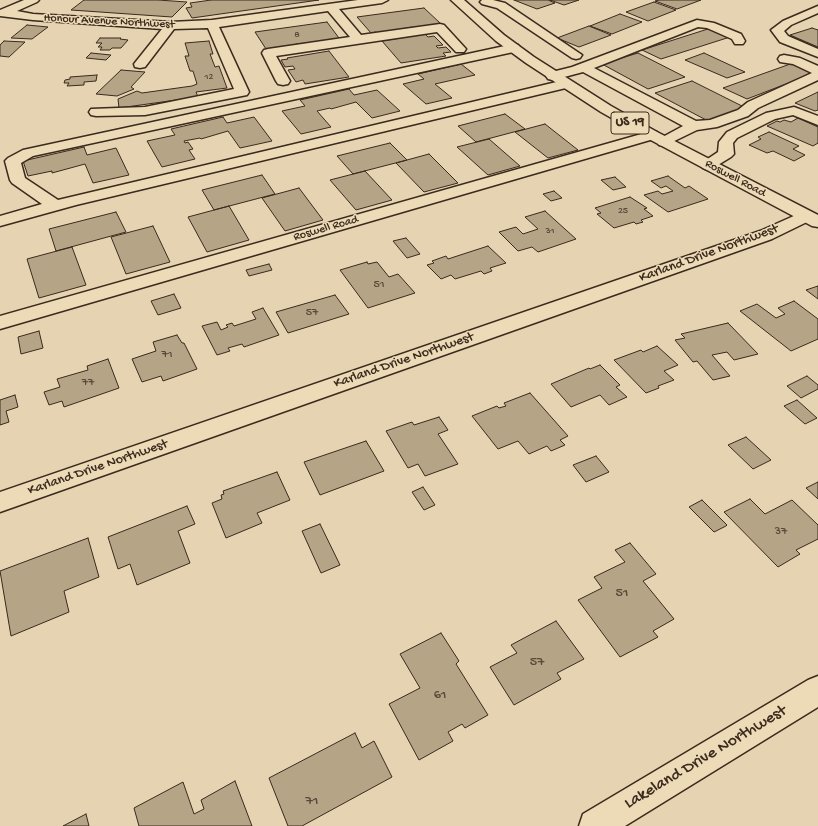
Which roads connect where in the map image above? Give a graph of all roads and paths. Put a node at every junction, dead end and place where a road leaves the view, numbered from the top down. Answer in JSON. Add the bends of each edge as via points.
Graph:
{"nodes":[{"id":1,"x":33,"y":0,"type":"edge"},
{"id":2,"x":382,"y":0,"type":"edge"},
{"id":3,"x":360,"y":1,"type":"edge"},
{"id":4,"x":489,"y":1,"type":"edge"},
{"id":5,"x":461,"y":3,"type":"edge"},
{"id":6,"x":331,"y":7,"type":"junction"},
{"id":7,"x":818,"y":8,"type":"edge"},
{"id":8,"x":2,"y":13,"type":"edge"},
{"id":9,"x":212,"y":24,"type":"junction"},
{"id":10,"x":171,"y":26,"type":"junction"},
{"id":11,"x":358,"y":39,"type":"junction"},
{"id":12,"x":739,"y":41,"type":"dead end"},
{"id":13,"x":514,"y":48,"type":"junction"},
{"id":14,"x":460,"y":49,"type":"dead end"},
{"id":15,"x":818,"y":53,"type":"edge"},
{"id":16,"x":784,"y":59,"type":"dead end"},
{"id":17,"x":140,"y":64,"type":"dead end"},
{"id":18,"x":583,"y":67,"type":"junction"},
{"id":19,"x":555,"y":70,"type":"junction"},
{"id":20,"x":818,"y":71,"type":"edge"},
{"id":21,"x":818,"y":75,"type":"edge"},
{"id":22,"x":283,"y":81,"type":"dead end"},
{"id":23,"x":96,"y":112,"type":"dead end"},
{"id":24,"x":818,"y":121,"type":"edge"},
{"id":25,"x":694,"y":126,"type":"junction"},
{"id":26,"x":658,"y":139,"type":"junction"},
{"id":27,"x":708,"y":165,"type":"junction"},
{"id":28,"x":56,"y":206,"type":"junction"},
{"id":29,"x":812,"y":219,"type":"edge"},
{"id":30,"x":0,"y":221,"type":"edge"},
{"id":31,"x":0,"y":323,"type":"edge"},
{"id":32,"x":0,"y":502,"type":"edge"},
{"id":33,"x":818,"y":690,"type":"edge"},
{"id":34,"x":595,"y":826,"type":"edge"}],
"edges":[{"from":1,"to":8,"type":"street"},
{"from":2,"to":3,"type":"street","name":"Honour Avenue Northwest"},
{"from":3,"to":6,"type":"street","name":"Honour Avenue Northwest"},
{"from":4,"to":5,"type":"street"},
{"from":4,"to":19,"type":"street","via":[[500,5],[576,55]]},
{"from":5,"to":13,"type":"street","name":"Roswell Road","number":"US 19"},
{"from":6,"to":9,"type":"street","name":"Honour Avenue Northwest"},
{"from":6,"to":11,"type":"street"},
{"from":7,"to":15,"type":"street","via":[[777,30],[784,39]]},
{"from":8,"to":10,"type":"street","name":"Honour Avenue Northwest"},
{"from":9,"to":10,"type":"street","name":"Honour Avenue Northwest"},
{"from":9,"to":23,"type":"street","via":[[242,92],[145,111]]},
{"from":10,"to":17,"type":"street"},
{"from":11,"to":14,"type":"street","via":[[440,28]]},
{"from":11,"to":22,"type":"street","via":[[268,53]]},
{"from":12,"to":18,"type":"street","via":[[737,36],[710,25],[697,23]]},
{"from":13,"to":19,"type":"street","name":"Roswell Road","number":"US 19"},
{"from":13,"to":28,"type":"street","via":[[28,153],[13,161],[18,180]]},
{"from":16,"to":20,"type":"street","via":[[796,61]]},
{"from":18,"to":19,"type":"street"},
{"from":18,"to":25,"type":"street"},
{"from":19,"to":26,"type":"street","name":"Roswell Road","number":"US 19"},
{"from":19,"to":28,"type":"street"},
{"from":21,"to":25,"type":"street","via":[[753,105],[743,114],[712,124]]},
{"from":24,"to":27,"type":"street","via":[[794,111],[771,116],[732,135],[726,142],[726,154]]},
{"from":25,"to":26,"type":"street"},
{"from":26,"to":27,"type":"street","name":"Roswell Road","number":"US 19"},
{"from":26,"to":31,"type":"street","name":"Roswell Road"},
{"from":27,"to":29,"type":"street","name":"Roswell Road","number":"US 19"},
{"from":28,"to":30,"type":"street"},
{"from":29,"to":32,"type":"street","name":"Karland Drive Northwest"},
{"from":33,"to":34,"type":"street","name":"Lakeland Drive Northwest"}]}
